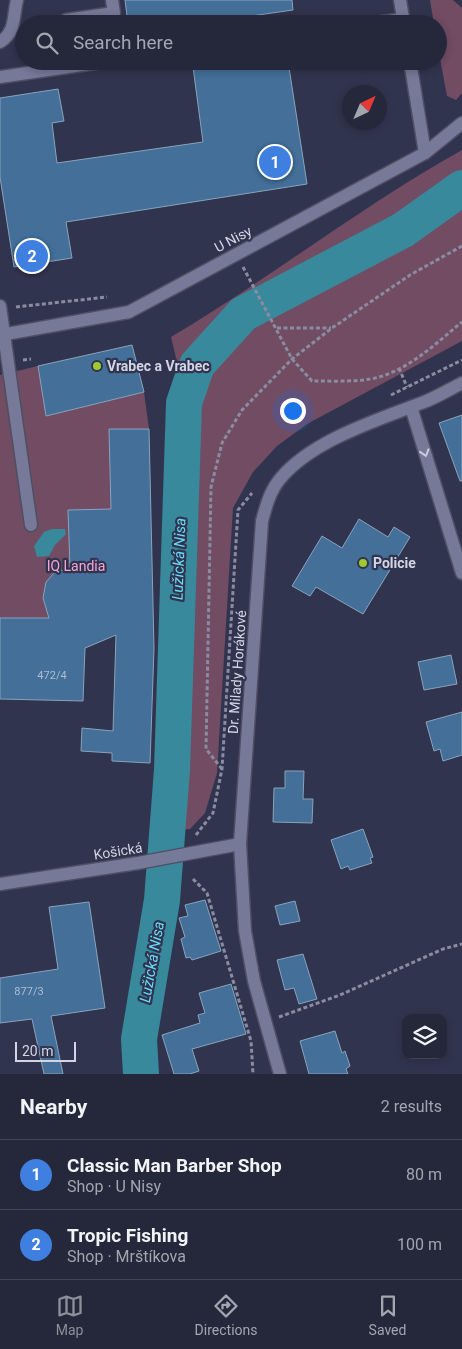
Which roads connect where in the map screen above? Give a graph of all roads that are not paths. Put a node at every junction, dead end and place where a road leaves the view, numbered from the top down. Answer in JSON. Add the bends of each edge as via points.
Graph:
{"nodes":[{"id":1,"x":17,"y":0,"type":"edge"},
{"id":2,"x":112,"y":0,"type":"edge"},
{"id":3,"x":400,"y":0,"type":"edge"},
{"id":4,"x":100,"y":15,"type":"edge"},
{"id":5,"x":403,"y":15,"type":"edge"},
{"id":6,"x":0,"y":42,"type":"edge"},
{"id":7,"x":48,"y":70,"type":"edge"},
{"id":8,"x":411,"y":70,"type":"edge"},
{"id":9,"x":0,"y":77,"type":"edge"},
{"id":10,"x":462,"y":123,"type":"edge"},
{"id":11,"x":425,"y":153,"type":"junction"},
{"id":12,"x":0,"y":307,"type":"edge"},
{"id":13,"x":2,"y":335,"type":"edge"},
{"id":14,"x":462,"y":383,"type":"edge"},
{"id":15,"x":411,"y":407,"type":"junction"},
{"id":16,"x":31,"y":525,"type":"dead end"},
{"id":17,"x":462,"y":573,"type":"edge"},
{"id":18,"x":240,"y":844,"type":"junction"},
{"id":19,"x":0,"y":884,"type":"edge"},
{"id":20,"x":280,"y":1074,"type":"edge"}],
"edges":[{"from":1,"to":6,"type":"street","via":[[13,28]]},
{"from":2,"to":4,"type":"street","via":[[114,13]]},
{"from":3,"to":5,"type":"street"},
{"from":7,"to":9,"type":"street"},
{"from":8,"to":11,"type":"street"},
{"from":10,"to":11,"type":"street","name":"U Nisy"},
{"from":11,"to":13,"type":"street","name":"U Nisy","via":[[129,312]]},
{"from":12,"to":13,"type":"street"},
{"from":13,"to":16,"type":"street"},
{"from":14,"to":15,"type":"street","name":"Dr. Milady Horákové"},
{"from":15,"to":17,"type":"street","one_way":true},
{"from":15,"to":18,"type":"street","name":"Dr. Milady Horákové","via":[[328,443],[300,459],[279,480],[267,500],[262,521]]},
{"from":18,"to":19,"type":"street","name":"Košická"},
{"from":18,"to":20,"type":"street","name":"Dr. Milady Horákové","via":[[245,931],[254,981]]}]}
